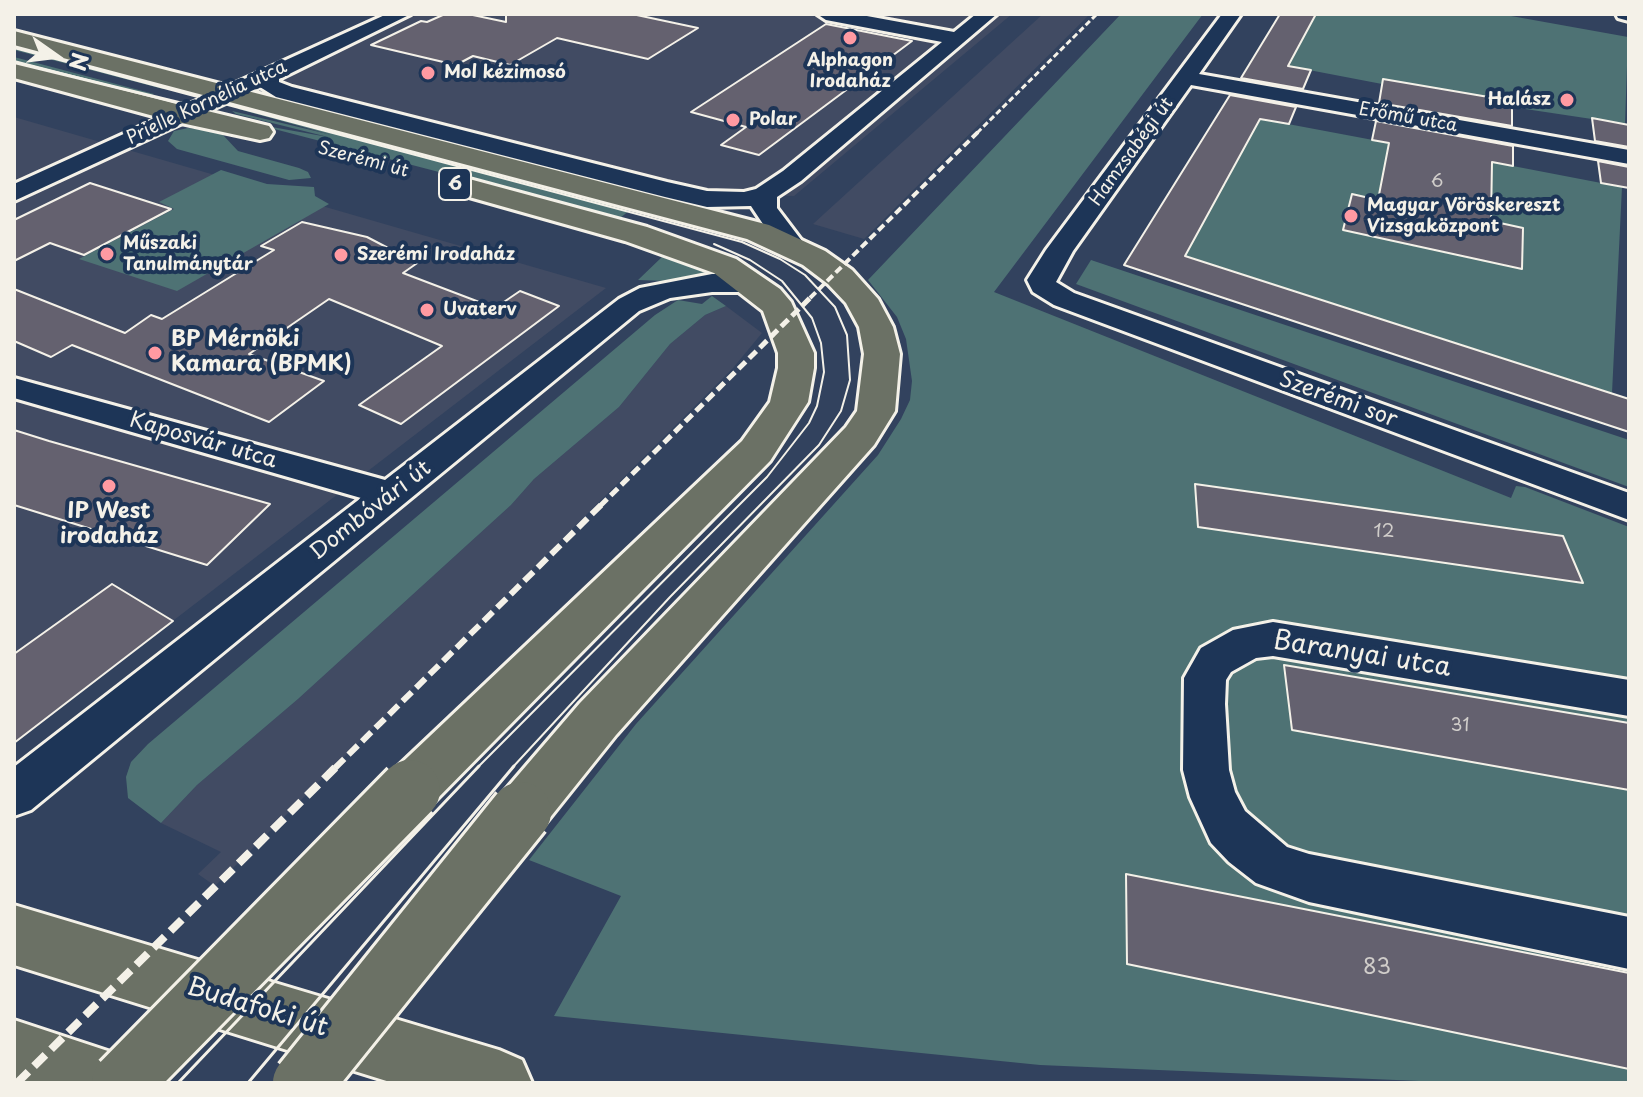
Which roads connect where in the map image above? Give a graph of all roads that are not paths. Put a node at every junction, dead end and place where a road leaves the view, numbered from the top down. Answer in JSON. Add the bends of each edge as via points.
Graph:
{"nodes":[{"id":1,"x":402,"y":14,"type":"edge"},
{"id":2,"x":826,"y":14,"type":"edge"},
{"id":3,"x":988,"y":14,"type":"edge"},
{"id":4,"x":1232,"y":14,"type":"edge"},
{"id":5,"x":14,"y":38,"type":"edge"},
{"id":6,"x":957,"y":39,"type":"junction"},
{"id":7,"x":14,"y":71,"type":"edge"},
{"id":8,"x":273,"y":72,"type":"junction"},
{"id":9,"x":1187,"y":78,"type":"junction"},
{"id":10,"x":226,"y":94,"type":"junction"},
{"id":11,"x":181,"y":115,"type":"junction"},
{"id":12,"x":281,"y":138,"type":"dead end"},
{"id":13,"x":448,"y":156,"type":"junction"},
{"id":14,"x":1629,"y":157,"type":"edge"},
{"id":15,"x":14,"y":193,"type":"edge"},
{"id":16,"x":765,"y":194,"type":"junction"},
{"id":17,"x":791,"y":245,"type":"junction"},
{"id":18,"x":738,"y":274,"type":"junction"},
{"id":19,"x":1049,"y":291,"type":"joint"},
{"id":20,"x":14,"y":388,"type":"edge"},
{"id":21,"x":393,"y":495,"type":"junction"},
{"id":22,"x":1629,"y":507,"type":"edge"},
{"id":23,"x":1629,"y":698,"type":"edge"},
{"id":24,"x":14,"y":795,"type":"edge"},
{"id":25,"x":14,"y":935,"type":"edge"},
{"id":26,"x":1629,"y":943,"type":"edge"},
{"id":27,"x":14,"y":1052,"type":"edge"},
{"id":28,"x":112,"y":1083,"type":"edge"},
{"id":29,"x":122,"y":1083,"type":"edge"},
{"id":30,"x":303,"y":1083,"type":"edge"},
{"id":31,"x":499,"y":1083,"type":"edge"}],
"edges":[{"from":1,"to":8,"type":"street","name":"Prielle Kornélia utca"},
{"from":2,"to":6,"type":"street"},
{"from":3,"to":6,"type":"street"},
{"from":4,"to":9,"type":"street","name":"Hamzsabégi út"},
{"from":5,"to":10,"type":"main road","name":"Szerémi út","number":"6"},
{"from":6,"to":16,"type":"street"},
{"from":7,"to":11,"type":"main road"},
{"from":8,"to":10,"type":"street","name":"Prielle Kornélia utca"},
{"from":8,"to":13,"type":"street","name":"Szerémi út","via":[[269,85]]},
{"from":9,"to":14,"type":"street","name":"Erőmű utca"},
{"from":9,"to":19,"type":"street","name":"Hamzsabégi út","via":[[1060,250],[1041,280]]},
{"from":10,"to":11,"type":"street","name":"Prielle Kornélia utca"},
{"from":10,"to":13,"type":"main road","name":"Szerémi út","number":"6"},
{"from":11,"to":12,"type":"main road"},
{"from":11,"to":15,"type":"street","name":"Prielle Kornélia utca"},
{"from":13,"to":16,"type":"street","name":"Szerémi út","via":[[707,199],[746,200]]},
{"from":13,"to":17,"type":"main road","name":"Szerémi út","number":"6","via":[[721,222]]},
{"from":13,"to":18,"type":"main road","name":"Szerémi út","number":"6"},
{"from":16,"to":17,"type":"street","via":[[764,209]]},
{"from":17,"to":30,"type":"main road","name":"Szerémi út","bridge":true,"via":[[840,277],[861,299],[876,327],[882,368],[876,411],[830,470],[598,719]]},
{"from":18,"to":21,"type":"street","name":"Dombóvári út","via":[[650,294],[629,305]]},
{"from":18,"to":29,"type":"main road","bridge":true,"via":[[779,309],[796,353],[791,393],[777,424],[724,484],[410,790]]},
{"from":19,"to":22,"type":"street","name":"Szerémi sor"},
{"from":20,"to":21,"type":"street","name":"Kaposvár utca"},
{"from":21,"to":24,"type":"street","name":"Dombóvári út"},
{"from":23,"to":26,"type":"street","name":"Baranyai utca","via":[[1273,639],[1248,642],[1216,660],[1205,678],[1203,738],[1213,797],[1228,827],[1273,866],[1309,878]]},
{"from":25,"to":31,"type":"main road","name":"Budafoki út"},
{"from":27,"to":28,"type":"main road"}]}
